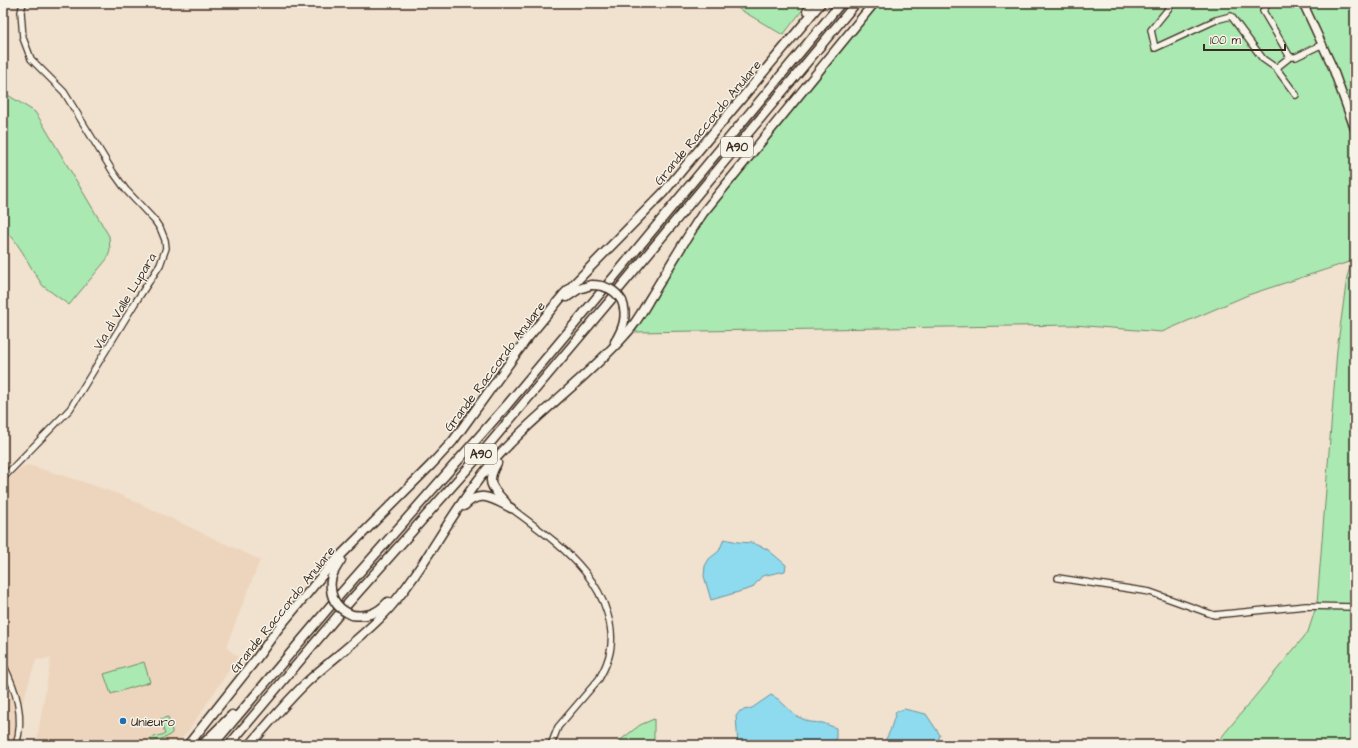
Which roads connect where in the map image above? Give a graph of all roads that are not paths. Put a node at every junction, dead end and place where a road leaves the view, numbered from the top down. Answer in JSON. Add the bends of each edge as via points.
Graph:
{"nodes":[{"id":1,"x":23,"y":3,"type":"edge"},
{"id":2,"x":812,"y":3,"type":"edge"},
{"id":3,"x":822,"y":3,"type":"edge"},
{"id":4,"x":841,"y":3,"type":"edge"},
{"id":5,"x":856,"y":3,"type":"edge"},
{"id":6,"x":874,"y":3,"type":"edge"},
{"id":7,"x":1173,"y":3,"type":"edge"},
{"id":8,"x":1270,"y":3,"type":"edge"},
{"id":9,"x":1303,"y":3,"type":"edge"},
{"id":10,"x":806,"y":10,"type":"dead end"},
{"id":11,"x":1323,"y":44,"type":"junction"},
{"id":12,"x":1290,"y":57,"type":"junction"},
{"id":13,"x":1276,"y":68,"type":"junction"},
{"id":14,"x":1296,"y":95,"type":"dead end"},
{"id":15,"x":1355,"y":130,"type":"edge"},
{"id":16,"x":541,"y":322,"type":"junction"},
{"id":17,"x":595,"y":366,"type":"junction"},
{"id":18,"x":514,"y":438,"type":"junction"},
{"id":19,"x":3,"y":478,"type":"edge"},
{"id":20,"x":511,"y":508,"type":"junction"},
{"id":21,"x":437,"y":542,"type":"junction"},
{"id":22,"x":353,"y":543,"type":"junction"},
{"id":23,"x":1058,"y":578,"type":"dead end"},
{"id":24,"x":1355,"y":607,"type":"edge"},
{"id":25,"x":3,"y":664,"type":"edge"},
{"id":26,"x":266,"y":681,"type":"junction"},
{"id":27,"x":231,"y":744,"type":"edge"},
{"id":28,"x":16,"y":745,"type":"edge"},
{"id":29,"x":188,"y":745,"type":"edge"},
{"id":30,"x":202,"y":745,"type":"edge"},
{"id":31,"x":213,"y":745,"type":"edge"},
{"id":32,"x":250,"y":745,"type":"edge"},
{"id":33,"x":551,"y":745,"type":"edge"}],
"edges":[{"from":1,"to":19,"type":"street","name":"Via di Valle Lupara","via":[[23,38],[31,59],[64,92],[113,172],[126,190],[155,220],[166,248],[160,265],[73,405]]},
{"from":2,"to":10,"type":"street"},
{"from":3,"to":16,"type":"highway","name":"Grande Raccordo Anulare","via":[[663,193],[564,294]]},
{"from":4,"to":26,"type":"highway","name":"Grande Raccordo Anulare","number":"A90","via":[[507,406]]},
{"from":5,"to":27,"type":"highway","number":"A90","via":[[486,448],[342,610]]},
{"from":6,"to":17,"type":"highway","via":[[702,213],[635,323]]},
{"from":7,"to":13,"type":"street","via":[[1151,30],[1155,48],[1216,20],[1231,16],[1263,59]]},
{"from":8,"to":12,"type":"street","via":[[1263,11]]},
{"from":9,"to":11,"type":"main road"},
{"from":11,"to":12,"type":"street","via":[[1296,57]]},
{"from":11,"to":15,"type":"main road"},
{"from":12,"to":13,"type":"street"},
{"from":13,"to":14,"type":"street"},
{"from":16,"to":17,"type":"highway","bridge":true,"via":[[574,292],[591,285],[601,285],[615,292],[622,301],[625,313],[623,326],[614,343]]},
{"from":16,"to":22,"type":"highway","name":"Grande Raccordo Anulare","via":[[453,441]]},
{"from":17,"to":18,"type":"highway"},
{"from":18,"to":20,"type":"highway","via":[[490,476],[492,486]]},
{"from":18,"to":21,"type":"highway","via":[[467,494]]},
{"from":18,"to":22,"type":"highway","bridge":true,"via":[[478,475],[411,572],[384,606],[372,615],[352,615],[338,606],[333,598],[330,582],[332,574]]},
{"from":20,"to":21,"type":"highway","via":[[487,497],[473,498],[462,508]]},
{"from":20,"to":33,"type":"street","via":[[543,532],[584,571],[602,599],[610,626],[610,651],[607,663],[599,679],[558,727]]},
{"from":21,"to":32,"type":"highway","via":[[384,615],[307,682]]},
{"from":22,"to":29,"type":"highway","name":"Grande Raccordo Anulare","via":[[295,608]]},
{"from":23,"to":24,"type":"street","via":[[1150,592],[1214,614],[1306,606]]},
{"from":25,"to":28,"type":"street","via":[[14,688],[19,708]]},
{"from":26,"to":30,"type":"highway"},
{"from":26,"to":31,"type":"highway","name":"Grande Raccordo Anulare","number":"A90"}]}
